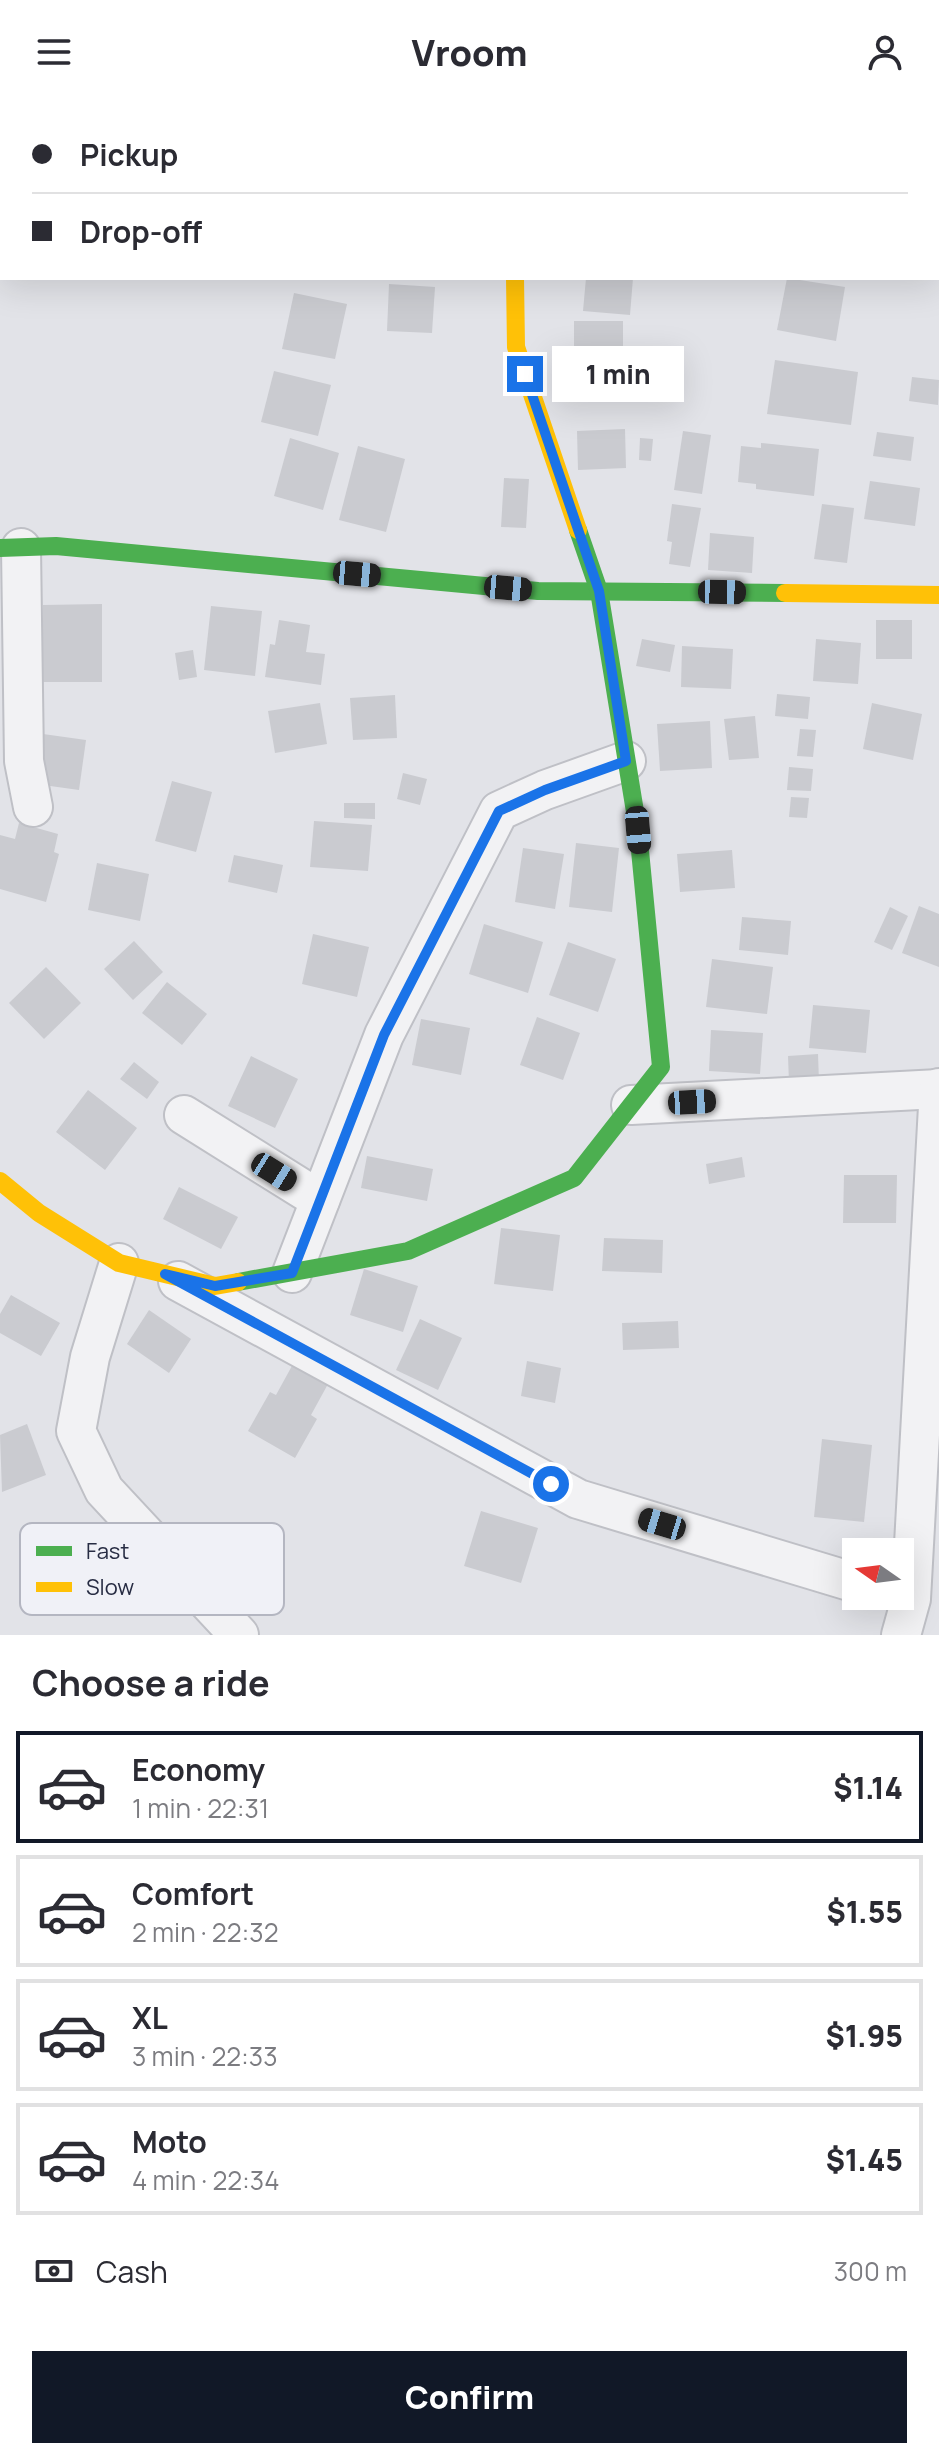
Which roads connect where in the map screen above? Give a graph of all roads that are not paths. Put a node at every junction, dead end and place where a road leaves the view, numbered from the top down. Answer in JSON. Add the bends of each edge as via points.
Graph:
{"nodes":[{"id":1,"x":515,"y":280,"type":"edge"},
{"id":2,"x":11,"y":548,"type":"edge"},
{"id":3,"x":599,"y":591,"type":"junction"},
{"id":4,"x":939,"y":595,"type":"edge"},
{"id":5,"x":626,"y":761,"type":"junction"},
{"id":6,"x":33,"y":807,"type":"dead end"},
{"id":7,"x":939,"y":1089,"type":"edge"},
{"id":8,"x":631,"y":1105,"type":"junction"},
{"id":9,"x":184,"y":1115,"type":"dead end"},
{"id":10,"x":0,"y":1181,"type":"edge"},
{"id":11,"x":320,"y":1200,"type":"junction"},
{"id":12,"x":119,"y":1263,"type":"junction"},
{"id":13,"x":292,"y":1273,"type":"junction"},
{"id":14,"x":165,"y":1274,"type":"junction"},
{"id":15,"x":135,"y":1523,"type":"edge"},
{"id":16,"x":842,"y":1579,"type":"edge"},
{"id":17,"x":914,"y":1589,"type":"edge"},
{"id":18,"x":220,"y":1615,"type":"edge"},
{"id":19,"x":239,"y":1635,"type":"edge"}],
"edges":[{"from":1,"to":3,"type":"street","via":[[516,347]]},
{"from":2,"to":3,"type":"street","via":[[56,546],[538,591]]},
{"from":2,"to":6,"type":"street","via":[[24,761]]},
{"from":3,"to":4,"type":"street"},
{"from":3,"to":5,"type":"street"},
{"from":5,"to":8,"type":"street","via":[[638,830],[661,1067]]},
{"from":5,"to":11,"type":"street","via":[[499,811],[384,1035]]},
{"from":7,"to":8,"type":"street"},
{"from":7,"to":17,"type":"street"},
{"from":8,"to":13,"type":"street","via":[[574,1178],[408,1251]]},
{"from":9,"to":11,"type":"street"},
{"from":10,"to":12,"type":"street","via":[[39,1213]]},
{"from":11,"to":13,"type":"street"},
{"from":12,"to":14,"type":"street"},
{"from":12,"to":15,"type":"street","via":[[90,1357],[76,1431],[104,1490]]},
{"from":13,"to":14,"type":"street","via":[[215,1286]]},
{"from":14,"to":16,"type":"street","via":[[578,1499]]},
{"from":18,"to":19,"type":"street"}]}
